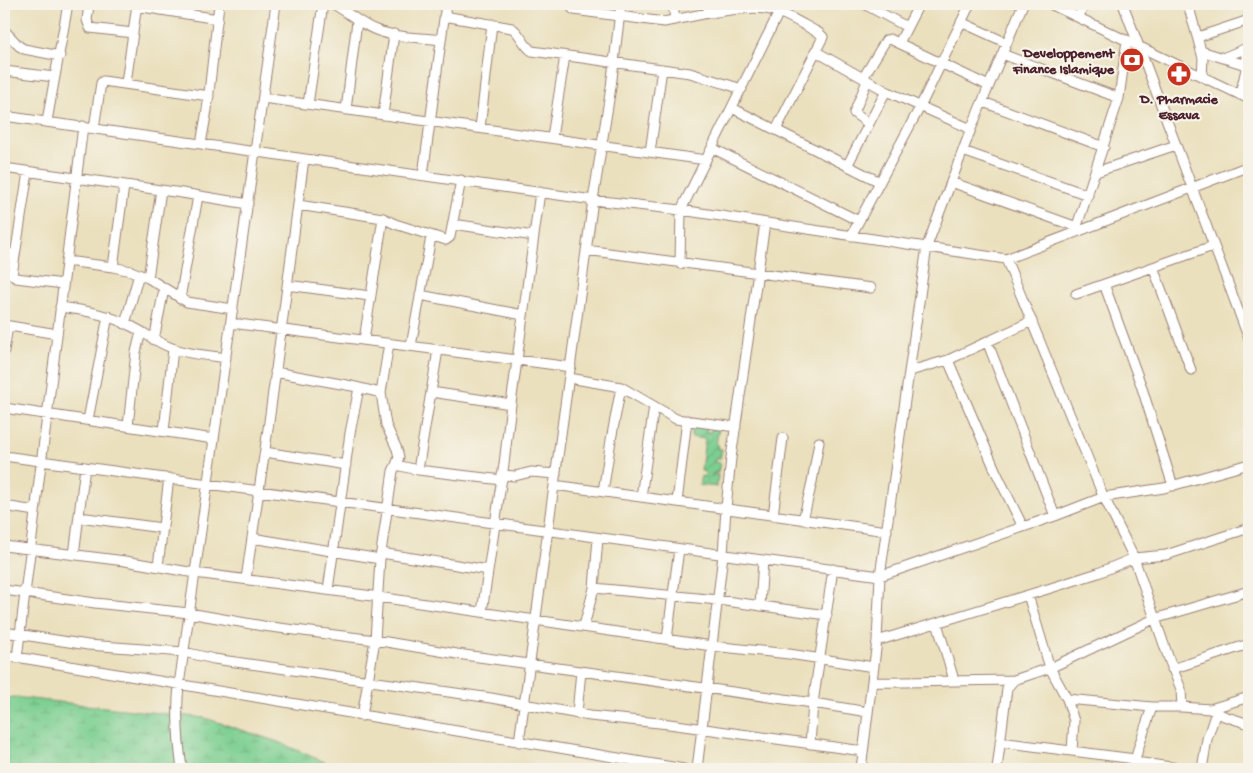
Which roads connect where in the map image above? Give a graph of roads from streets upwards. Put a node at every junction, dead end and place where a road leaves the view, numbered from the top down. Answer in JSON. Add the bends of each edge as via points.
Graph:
{"nodes":[{"id":1,"x":68,"y":4,"type":"edge"},
{"id":2,"x":87,"y":4,"type":"edge"},
{"id":3,"x":220,"y":4,"type":"edge"},
{"id":4,"x":276,"y":4,"type":"edge"},
{"id":5,"x":323,"y":4,"type":"edge"},
{"id":6,"x":333,"y":4,"type":"edge"},
{"id":7,"x":446,"y":4,"type":"edge"},
{"id":8,"x":572,"y":4,"type":"edge"},
{"id":9,"x":621,"y":4,"type":"edge"},
{"id":10,"x":673,"y":4,"type":"edge"},
{"id":11,"x":784,"y":4,"type":"edge"},
{"id":12,"x":864,"y":4,"type":"edge"},
{"id":13,"x":919,"y":4,"type":"edge"},
{"id":14,"x":970,"y":4,"type":"edge"},
{"id":15,"x":1023,"y":4,"type":"edge"},
{"id":16,"x":1050,"y":4,"type":"edge"},
{"id":17,"x":1084,"y":4,"type":"edge"},
{"id":18,"x":1123,"y":4,"type":"edge"},
{"id":19,"x":1188,"y":4,"type":"edge"},
{"id":20,"x":137,"y":5,"type":"edge"},
{"id":21,"x":346,"y":7,"type":"edge"},
{"id":22,"x":708,"y":8,"type":"edge"},
{"id":23,"x":779,"y":13,"type":"junction"},
{"id":24,"x":444,"y":16,"type":"junction"},
{"id":25,"x":620,"y":17,"type":"junction"},
{"id":26,"x":1079,"y":17,"type":"junction"},
{"id":27,"x":218,"y":19,"type":"junction"},
{"id":28,"x":676,"y":20,"type":"junction"},
{"id":29,"x":1249,"y":20,"type":"edge"},
{"id":30,"x":357,"y":21,"type":"junction"},
{"id":31,"x":961,"y":22,"type":"junction"},
{"id":32,"x":492,"y":24,"type":"junction"},
{"id":33,"x":907,"y":27,"type":"junction"},
{"id":34,"x":4,"y":30,"type":"edge"},
{"id":35,"x":133,"y":33,"type":"junction"},
{"id":36,"x":394,"y":34,"type":"junction"},
{"id":37,"x":1198,"y":37,"type":"junction"},
{"id":38,"x":441,"y":40,"type":"junction"},
{"id":39,"x":1127,"y":40,"type":"junction"},
{"id":40,"x":899,"y":43,"type":"junction"},
{"id":41,"x":1007,"y":43,"type":"junction"},
{"id":42,"x":1139,"y":46,"type":"junction"},
{"id":43,"x":1247,"y":48,"type":"edge"},
{"id":44,"x":815,"y":50,"type":"junction"},
{"id":45,"x":1202,"y":51,"type":"junction"},
{"id":46,"x":1002,"y":54,"type":"junction"},
{"id":47,"x":60,"y":56,"type":"junction"},
{"id":48,"x":564,"y":56,"type":"junction"},
{"id":49,"x":1225,"y":58,"type":"junction"},
{"id":50,"x":614,"y":62,"type":"junction"},
{"id":51,"x":941,"y":64,"type":"junction"},
{"id":52,"x":1248,"y":66,"type":"edge"},
{"id":53,"x":662,"y":69,"type":"junction"},
{"id":54,"x":4,"y":71,"type":"edge"},
{"id":55,"x":55,"y":77,"type":"junction"},
{"id":56,"x":1202,"y":77,"type":"junction"},
{"id":57,"x":865,"y":79,"type":"junction"},
{"id":58,"x":126,"y":83,"type":"junction"},
{"id":59,"x":989,"y":86,"type":"junction"},
{"id":60,"x":742,"y":89,"type":"junction"},
{"id":61,"x":886,"y":91,"type":"junction"},
{"id":62,"x":1240,"y":95,"type":"junction"},
{"id":63,"x":209,"y":96,"type":"junction"},
{"id":64,"x":263,"y":98,"type":"junction"},
{"id":65,"x":1120,"y":98,"type":"junction"},
{"id":66,"x":1249,"y":99,"type":"edge"},
{"id":67,"x":983,"y":102,"type":"junction"},
{"id":68,"x":308,"y":104,"type":"junction"},
{"id":69,"x":732,"y":108,"type":"junction"},
{"id":70,"x":920,"y":108,"type":"junction"},
{"id":71,"x":346,"y":110,"type":"junction"},
{"id":72,"x":383,"y":115,"type":"junction"},
{"id":73,"x":4,"y":116,"type":"edge"},
{"id":74,"x":47,"y":121,"type":"junction"},
{"id":75,"x":431,"y":122,"type":"junction"},
{"id":76,"x":870,"y":124,"type":"junction"},
{"id":77,"x":83,"y":126,"type":"junction"},
{"id":78,"x":94,"y":128,"type":"junction"},
{"id":79,"x":480,"y":128,"type":"junction"},
{"id":80,"x":971,"y":129,"type":"junction"},
{"id":81,"x":776,"y":130,"type":"junction"},
{"id":82,"x":552,"y":138,"type":"junction"},
{"id":83,"x":201,"y":144,"type":"junction"},
{"id":84,"x":602,"y":144,"type":"junction"},
{"id":85,"x":1176,"y":146,"type":"junction"},
{"id":86,"x":1104,"y":147,"type":"junction"},
{"id":87,"x":712,"y":148,"type":"junction"},
{"id":88,"x":256,"y":150,"type":"junction"},
{"id":89,"x":963,"y":151,"type":"junction"},
{"id":90,"x":650,"y":152,"type":"junction"},
{"id":91,"x":304,"y":159,"type":"junction"},
{"id":92,"x":706,"y":160,"type":"junction"},
{"id":93,"x":847,"y":166,"type":"junction"},
{"id":94,"x":1249,"y":166,"type":"edge"},
{"id":95,"x":4,"y":168,"type":"edge"},
{"id":96,"x":28,"y":172,"type":"junction"},
{"id":97,"x":1096,"y":172,"type":"junction"},
{"id":98,"x":424,"y":175,"type":"junction"},
{"id":99,"x":76,"y":179,"type":"junction"},
{"id":100,"x":461,"y":180,"type":"junction"},
{"id":101,"x":880,"y":182,"type":"junction"},
{"id":102,"x":951,"y":182,"type":"junction"},
{"id":103,"x":124,"y":186,"type":"junction"},
{"id":104,"x":1191,"y":188,"type":"junction"},
{"id":105,"x":161,"y":190,"type":"junction"},
{"id":106,"x":540,"y":192,"type":"junction"},
{"id":107,"x":1088,"y":195,"type":"junction"},
{"id":108,"x":198,"y":196,"type":"junction"},
{"id":109,"x":593,"y":200,"type":"junction"},
{"id":110,"x":248,"y":204,"type":"junction"},
{"id":111,"x":298,"y":205,"type":"junction"},
{"id":112,"x":682,"y":210,"type":"junction"},
{"id":113,"x":383,"y":218,"type":"junction"},
{"id":114,"x":859,"y":221,"type":"junction"},
{"id":115,"x":765,"y":223,"type":"junction"},
{"id":116,"x":452,"y":224,"type":"junction"},
{"id":117,"x":1076,"y":230,"type":"junction"},
{"id":118,"x":431,"y":236,"type":"junction"},
{"id":119,"x":534,"y":236,"type":"junction"},
{"id":120,"x":851,"y":236,"type":"junction"},
{"id":121,"x":928,"y":246,"type":"junction"},
{"id":122,"x":1214,"y":246,"type":"junction"},
{"id":123,"x":586,"y":250,"type":"junction"},
{"id":124,"x":4,"y":253,"type":"edge"},
{"id":125,"x":16,"y":255,"type":"junction"},
{"id":126,"x":1006,"y":258,"type":"junction"},
{"id":127,"x":66,"y":261,"type":"junction"},
{"id":128,"x":680,"y":264,"type":"junction"},
{"id":129,"x":114,"y":267,"type":"junction"},
{"id":130,"x":1153,"y":267,"type":"junction"},
{"id":131,"x":758,"y":273,"type":"junction"},
{"id":132,"x":8,"y":274,"type":"edge"},
{"id":133,"x":139,"y":274,"type":"junction"},
{"id":134,"x":148,"y":278,"type":"junction"},
{"id":135,"x":63,"y":284,"type":"junction"},
{"id":136,"x":287,"y":284,"type":"junction"},
{"id":137,"x":1104,"y":284,"type":"junction"},
{"id":138,"x":871,"y":288,"type":"dead end"},
{"id":139,"x":164,"y":289,"type":"junction"},
{"id":140,"x":1076,"y":294,"type":"dead end"},
{"id":141,"x":420,"y":295,"type":"junction"},
{"id":142,"x":370,"y":296,"type":"junction"},
{"id":143,"x":180,"y":299,"type":"junction"},
{"id":144,"x":60,"y":308,"type":"junction"},
{"id":145,"x":233,"y":309,"type":"junction"},
{"id":146,"x":523,"y":315,"type":"junction"},
{"id":147,"x":108,"y":316,"type":"junction"},
{"id":148,"x":1245,"y":316,"type":"edge"},
{"id":149,"x":1032,"y":321,"type":"junction"},
{"id":150,"x":231,"y":323,"type":"junction"},
{"id":151,"x":126,"y":324,"type":"junction"},
{"id":152,"x":6,"y":326,"type":"edge"},
{"id":153,"x":280,"y":329,"type":"junction"},
{"id":154,"x":141,"y":332,"type":"junction"},
{"id":155,"x":57,"y":334,"type":"junction"},
{"id":156,"x":1249,"y":339,"type":"edge"},
{"id":157,"x":154,"y":340,"type":"junction"},
{"id":158,"x":364,"y":340,"type":"junction"},
{"id":159,"x":987,"y":341,"type":"junction"},
{"id":160,"x":389,"y":343,"type":"junction"},
{"id":161,"x":411,"y":346,"type":"junction"},
{"id":162,"x":173,"y":349,"type":"junction"},
{"id":163,"x":438,"y":350,"type":"junction"},
{"id":164,"x":4,"y":351,"type":"edge"},
{"id":165,"x":226,"y":358,"type":"junction"},
{"id":166,"x":517,"y":360,"type":"junction"},
{"id":167,"x":948,"y":360,"type":"junction"},
{"id":168,"x":571,"y":367,"type":"junction"},
{"id":169,"x":1191,"y":370,"type":"dead end"},
{"id":170,"x":910,"y":371,"type":"junction"},
{"id":171,"x":275,"y":372,"type":"junction"},
{"id":172,"x":570,"y":378,"type":"junction"},
{"id":173,"x":621,"y":387,"type":"junction"},
{"id":174,"x":359,"y":388,"type":"junction"},
{"id":175,"x":431,"y":392,"type":"junction"},
{"id":176,"x":381,"y":393,"type":"junction"},
{"id":177,"x":511,"y":404,"type":"junction"},
{"id":178,"x":654,"y":406,"type":"junction"},
{"id":179,"x":4,"y":408,"type":"edge"},
{"id":180,"x":47,"y":414,"type":"junction"},
{"id":181,"x":88,"y":420,"type":"junction"},
{"id":182,"x":687,"y":420,"type":"junction"},
{"id":183,"x":128,"y":426,"type":"junction"},
{"id":184,"x":736,"y":427,"type":"junction"},
{"id":185,"x":164,"y":431,"type":"junction"},
{"id":186,"x":784,"y":438,"type":"dead end"},
{"id":187,"x":214,"y":439,"type":"junction"},
{"id":188,"x":819,"y":442,"type":"dead end"},
{"id":189,"x":265,"y":452,"type":"junction"},
{"id":190,"x":4,"y":456,"type":"edge"},
{"id":191,"x":41,"y":461,"type":"junction"},
{"id":192,"x":1249,"y":464,"type":"edge"},
{"id":193,"x":346,"y":465,"type":"junction"},
{"id":194,"x":396,"y":465,"type":"junction"},
{"id":195,"x":86,"y":467,"type":"junction"},
{"id":196,"x":418,"y":470,"type":"junction"},
{"id":197,"x":556,"y":474,"type":"junction"},
{"id":198,"x":169,"y":478,"type":"junction"},
{"id":199,"x":502,"y":478,"type":"junction"},
{"id":200,"x":208,"y":483,"type":"junction"},
{"id":201,"x":554,"y":485,"type":"junction"},
{"id":202,"x":1173,"y":486,"type":"junction"},
{"id":203,"x":259,"y":491,"type":"junction"},
{"id":204,"x":604,"y":492,"type":"junction"},
{"id":205,"x":641,"y":497,"type":"junction"},
{"id":206,"x":1104,"y":497,"type":"junction"},
{"id":207,"x":342,"y":502,"type":"junction"},
{"id":208,"x":677,"y":502,"type":"junction"},
{"id":209,"x":4,"y":506,"type":"edge"},
{"id":210,"x":726,"y":508,"type":"junction"},
{"id":211,"x":387,"y":509,"type":"junction"},
{"id":212,"x":35,"y":511,"type":"junction"},
{"id":213,"x":79,"y":516,"type":"junction"},
{"id":214,"x":773,"y":516,"type":"junction"},
{"id":215,"x":1055,"y":516,"type":"junction"},
{"id":216,"x":804,"y":520,"type":"junction"},
{"id":217,"x":494,"y":524,"type":"junction"},
{"id":218,"x":1023,"y":527,"type":"junction"},
{"id":219,"x":162,"y":528,"type":"junction"},
{"id":220,"x":1249,"y":528,"type":"edge"},
{"id":221,"x":548,"y":531,"type":"junction"},
{"id":222,"x":887,"y":531,"type":"junction"},
{"id":223,"x":252,"y":538,"type":"junction"},
{"id":224,"x":598,"y":538,"type":"junction"},
{"id":225,"x":4,"y":546,"type":"edge"},
{"id":226,"x":30,"y":549,"type":"junction"},
{"id":227,"x":679,"y":549,"type":"junction"},
{"id":228,"x":334,"y":551,"type":"junction"},
{"id":229,"x":74,"y":554,"type":"junction"},
{"id":230,"x":723,"y":555,"type":"junction"},
{"id":231,"x":380,"y":556,"type":"junction"},
{"id":232,"x":1134,"y":558,"type":"junction"},
{"id":233,"x":763,"y":560,"type":"junction"},
{"id":234,"x":158,"y":566,"type":"junction"},
{"id":235,"x":833,"y":569,"type":"junction"},
{"id":236,"x":488,"y":570,"type":"junction"},
{"id":237,"x":195,"y":573,"type":"junction"},
{"id":238,"x":880,"y":576,"type":"junction"},
{"id":239,"x":246,"y":580,"type":"junction"},
{"id":240,"x":594,"y":588,"type":"junction"},
{"id":241,"x":4,"y":590,"type":"edge"},
{"id":242,"x":328,"y":590,"type":"junction"},
{"id":243,"x":1249,"y":591,"type":"edge"},
{"id":244,"x":24,"y":593,"type":"junction"},
{"id":245,"x":1028,"y":595,"type":"junction"},
{"id":246,"x":674,"y":597,"type":"junction"},
{"id":247,"x":378,"y":598,"type":"junction"},
{"id":248,"x":718,"y":600,"type":"junction"},
{"id":249,"x":760,"y":606,"type":"junction"},
{"id":250,"x":482,"y":612,"type":"junction"},
{"id":251,"x":189,"y":613,"type":"junction"},
{"id":252,"x":827,"y":615,"type":"junction"},
{"id":253,"x":536,"y":619,"type":"junction"},
{"id":254,"x":1154,"y":619,"type":"junction"},
{"id":255,"x":936,"y":623,"type":"junction"},
{"id":256,"x":584,"y":626,"type":"junction"},
{"id":257,"x":4,"y":632,"type":"edge"},
{"id":258,"x":19,"y":634,"type":"junction"},
{"id":259,"x":667,"y":639,"type":"junction"},
{"id":260,"x":375,"y":640,"type":"junction"},
{"id":261,"x":877,"y":641,"type":"junction"},
{"id":262,"x":1249,"y":644,"type":"edge"},
{"id":263,"x":712,"y":646,"type":"junction"},
{"id":264,"x":184,"y":652,"type":"junction"},
{"id":265,"x":4,"y":655,"type":"edge"},
{"id":266,"x":17,"y":658,"type":"junction"},
{"id":267,"x":821,"y":659,"type":"junction"},
{"id":268,"x":529,"y":663,"type":"junction"},
{"id":269,"x":874,"y":667,"type":"junction"},
{"id":270,"x":1050,"y":668,"type":"junction"},
{"id":271,"x":1172,"y":668,"type":"junction"},
{"id":272,"x":581,"y":671,"type":"junction"},
{"id":273,"x":954,"y":680,"type":"junction"},
{"id":274,"x":1014,"y":680,"type":"junction"},
{"id":275,"x":368,"y":681,"type":"junction"},
{"id":276,"x":872,"y":682,"type":"junction"},
{"id":277,"x":179,"y":685,"type":"junction"},
{"id":278,"x":707,"y":688,"type":"junction"},
{"id":279,"x":1249,"y":697,"type":"edge"},
{"id":280,"x":1067,"y":699,"type":"junction"},
{"id":281,"x":813,"y":703,"type":"junction"},
{"id":282,"x":524,"y":704,"type":"junction"},
{"id":283,"x":1152,"y":707,"type":"junction"},
{"id":284,"x":1182,"y":707,"type":"junction"},
{"id":285,"x":1213,"y":710,"type":"junction"},
{"id":286,"x":868,"y":712,"type":"junction"},
{"id":287,"x":577,"y":713,"type":"junction"},
{"id":288,"x":362,"y":716,"type":"junction"},
{"id":289,"x":1249,"y":724,"type":"edge"},
{"id":290,"x":702,"y":728,"type":"junction"},
{"id":291,"x":519,"y":742,"type":"junction"},
{"id":292,"x":1000,"y":742,"type":"junction"},
{"id":293,"x":810,"y":744,"type":"junction"},
{"id":294,"x":863,"y":751,"type":"junction"},
{"id":295,"x":1072,"y":751,"type":"junction"},
{"id":296,"x":1134,"y":763,"type":"edge"},
{"id":297,"x":182,"y":769,"type":"edge"},
{"id":298,"x":684,"y":769,"type":"edge"},
{"id":299,"x":697,"y":769,"type":"edge"},
{"id":300,"x":861,"y":769,"type":"edge"},
{"id":301,"x":997,"y":769,"type":"edge"},
{"id":302,"x":1184,"y":769,"type":"edge"},
{"id":303,"x":1202,"y":769,"type":"edge"}],
"edges":[{"from":1,"to":47,"type":"street"},
{"from":2,"to":35,"type":"street","via":[[86,20],[90,28]]},
{"from":3,"to":27,"type":"street"},
{"from":4,"to":64,"type":"street"},
{"from":5,"to":68,"type":"street"},
{"from":6,"to":21,"type":"street"},
{"from":7,"to":24,"type":"street"},
{"from":8,"to":25,"type":"street","via":[[574,10]]},
{"from":9,"to":25,"type":"street"},
{"from":10,"to":28,"type":"street"},
{"from":11,"to":23,"type":"street"},
{"from":12,"to":33,"type":"street"},
{"from":13,"to":33,"type":"street"},
{"from":14,"to":31,"type":"street"},
{"from":15,"to":41,"type":"street"},
{"from":16,"to":26,"type":"street"},
{"from":17,"to":26,"type":"street"},
{"from":18,"to":42,"type":"street"},
{"from":19,"to":37,"type":"street"},
{"from":20,"to":27,"type":"street"},
{"from":20,"to":35,"type":"street"},
{"from":21,"to":30,"type":"street"},
{"from":22,"to":23,"type":"street","via":[[766,9]]},
{"from":22,"to":28,"type":"street"},
{"from":23,"to":44,"type":"street","via":[[821,34],[822,39]]},
{"from":23,"to":60,"type":"street"},
{"from":24,"to":32,"type":"street"},
{"from":24,"to":38,"type":"street"},
{"from":25,"to":28,"type":"street","via":[[657,22]]},
{"from":25,"to":50,"type":"street"},
{"from":26,"to":39,"type":"street"},
{"from":27,"to":63,"type":"street"},
{"from":29,"to":37,"type":"street"},
{"from":30,"to":36,"type":"street"},
{"from":30,"to":71,"type":"street"},
{"from":31,"to":41,"type":"street"},
{"from":31,"to":51,"type":"street"},
{"from":32,"to":48,"type":"street","via":[[516,30],[529,50]]},
{"from":32,"to":79,"type":"street"},
{"from":33,"to":40,"type":"street"},
{"from":34,"to":47,"type":"street","via":[[19,46]]},
{"from":35,"to":58,"type":"street"},
{"from":36,"to":38,"type":"street"},
{"from":36,"to":72,"type":"street"},
{"from":37,"to":45,"type":"street"},
{"from":38,"to":75,"type":"street"},
{"from":39,"to":42,"type":"street"},
{"from":39,"to":65,"type":"street"},
{"from":40,"to":51,"type":"street"},
{"from":40,"to":57,"type":"street","via":[[886,40]]},
{"from":41,"to":46,"type":"street"},
{"from":42,"to":56,"type":"street"},
{"from":42,"to":85,"type":"street"},
{"from":43,"to":49,"type":"street"},
{"from":43,"to":52,"type":"street"},
{"from":44,"to":57,"type":"street"},
{"from":44,"to":81,"type":"street"},
{"from":45,"to":49,"type":"street"},
{"from":45,"to":56,"type":"street"},
{"from":46,"to":59,"type":"street"},
{"from":46,"to":65,"type":"street"},
{"from":47,"to":55,"type":"street"},
{"from":48,"to":50,"type":"street"},
{"from":48,"to":82,"type":"street"},
{"from":49,"to":52,"type":"street"},
{"from":50,"to":53,"type":"street"},
{"from":50,"to":84,"type":"street"},
{"from":51,"to":59,"type":"street"},
{"from":51,"to":70,"type":"street"},
{"from":52,"to":62,"type":"street"},
{"from":53,"to":60,"type":"street","via":[[702,76]]},
{"from":53,"to":90,"type":"street"},
{"from":54,"to":55,"type":"street"},
{"from":55,"to":74,"type":"street"},
{"from":56,"to":62,"type":"street"},
{"from":57,"to":61,"type":"street"},
{"from":57,"to":76,"type":"street","via":[[854,113]]},
{"from":58,"to":63,"type":"street"},
{"from":58,"to":78,"type":"street","via":[[107,80],[101,83]]},
{"from":59,"to":67,"type":"street"},
{"from":60,"to":69,"type":"street"},
{"from":61,"to":70,"type":"street"},
{"from":61,"to":76,"type":"street"},
{"from":62,"to":66,"type":"street"},
{"from":63,"to":83,"type":"street"},
{"from":64,"to":68,"type":"street"},
{"from":64,"to":88,"type":"street"},
{"from":65,"to":86,"type":"street"},
{"from":67,"to":80,"type":"street"},
{"from":67,"to":86,"type":"street"},
{"from":68,"to":71,"type":"street"},
{"from":69,"to":81,"type":"street"},
{"from":69,"to":87,"type":"street"},
{"from":70,"to":80,"type":"street"},
{"from":70,"to":101,"type":"street"},
{"from":71,"to":72,"type":"street"},
{"from":72,"to":75,"type":"street"},
{"from":73,"to":74,"type":"street"},
{"from":74,"to":77,"type":"street"},
{"from":75,"to":79,"type":"street"},
{"from":75,"to":98,"type":"street"},
{"from":76,"to":93,"type":"street"},
{"from":77,"to":78,"type":"street"},
{"from":77,"to":99,"type":"street"},
{"from":78,"to":83,"type":"street"},
{"from":79,"to":82,"type":"street"},
{"from":80,"to":89,"type":"street"},
{"from":81,"to":93,"type":"street"},
{"from":82,"to":84,"type":"street"},
{"from":83,"to":88,"type":"street"},
{"from":84,"to":90,"type":"street"},
{"from":84,"to":109,"type":"street"},
{"from":85,"to":97,"type":"street"},
{"from":85,"to":104,"type":"street"},
{"from":86,"to":97,"type":"street"},
{"from":87,"to":92,"type":"street"},
{"from":87,"to":114,"type":"street"},
{"from":88,"to":91,"type":"street"},
{"from":88,"to":110,"type":"street"},
{"from":89,"to":102,"type":"street"},
{"from":89,"to":107,"type":"street"},
{"from":90,"to":92,"type":"street"},
{"from":91,"to":98,"type":"street"},
{"from":91,"to":111,"type":"street"},
{"from":92,"to":112,"type":"street"},
{"from":93,"to":101,"type":"street"},
{"from":94,"to":104,"type":"street"},
{"from":95,"to":96,"type":"street"},
{"from":96,"to":99,"type":"street"},
{"from":96,"to":125,"type":"street"},
{"from":97,"to":107,"type":"street"},
{"from":98,"to":100,"type":"street"},
{"from":99,"to":103,"type":"street"},
{"from":99,"to":127,"type":"street"},
{"from":100,"to":106,"type":"street"},
{"from":100,"to":116,"type":"street"},
{"from":101,"to":114,"type":"street"},
{"from":102,"to":117,"type":"street"},
{"from":102,"to":121,"type":"street"},
{"from":103,"to":105,"type":"street"},
{"from":103,"to":129,"type":"street"},
{"from":104,"to":117,"type":"street"},
{"from":104,"to":122,"type":"street"},
{"from":105,"to":108,"type":"street"},
{"from":105,"to":134,"type":"street"},
{"from":106,"to":109,"type":"street"},
{"from":106,"to":119,"type":"street"},
{"from":107,"to":117,"type":"street"},
{"from":108,"to":110,"type":"street"},
{"from":108,"to":143,"type":"street"},
{"from":109,"to":112,"type":"street"},
{"from":109,"to":123,"type":"street"},
{"from":110,"to":145,"type":"street"},
{"from":111,"to":113,"type":"street"},
{"from":111,"to":136,"type":"street"},
{"from":112,"to":115,"type":"street"},
{"from":112,"to":128,"type":"street"},
{"from":113,"to":118,"type":"street"},
{"from":113,"to":142,"type":"street"},
{"from":114,"to":120,"type":"street"},
{"from":115,"to":120,"type":"street"},
{"from":115,"to":131,"type":"street"},
{"from":116,"to":118,"type":"street","via":[[447,240]]},
{"from":116,"to":119,"type":"street"},
{"from":117,"to":126,"type":"street"},
{"from":118,"to":141,"type":"street"},
{"from":119,"to":146,"type":"street"},
{"from":120,"to":121,"type":"street"},
{"from":121,"to":126,"type":"street"},
{"from":121,"to":170,"type":"street"},
{"from":122,"to":130,"type":"street"},
{"from":122,"to":148,"type":"street"},
{"from":123,"to":128,"type":"street"},
{"from":123,"to":168,"type":"street"},
{"from":124,"to":125,"type":"street"},
{"from":125,"to":132,"type":"street"},
{"from":126,"to":149,"type":"street"},
{"from":127,"to":129,"type":"street"},
{"from":127,"to":135,"type":"street"},
{"from":128,"to":131,"type":"street"},
{"from":129,"to":133,"type":"street"},
{"from":130,"to":137,"type":"street"},
{"from":130,"to":169,"type":"street"},
{"from":131,"to":138,"type":"street"},
{"from":131,"to":184,"type":"street"},
{"from":132,"to":135,"type":"street","via":[[16,278]]},
{"from":133,"to":134,"type":"street"},
{"from":133,"to":151,"type":"street"},
{"from":134,"to":139,"type":"street"},
{"from":135,"to":144,"type":"street"},
{"from":136,"to":142,"type":"street"},
{"from":136,"to":153,"type":"street"},
{"from":137,"to":140,"type":"street"},
{"from":137,"to":202,"type":"street","via":[[1141,384]]},
{"from":139,"to":143,"type":"street"},
{"from":139,"to":157,"type":"street"},
{"from":141,"to":146,"type":"street"},
{"from":141,"to":161,"type":"street"},
{"from":142,"to":158,"type":"street"},
{"from":143,"to":145,"type":"street"},
{"from":144,"to":147,"type":"street"},
{"from":144,"to":155,"type":"street"},
{"from":145,"to":150,"type":"street"},
{"from":146,"to":166,"type":"street"},
{"from":147,"to":151,"type":"street"},
{"from":147,"to":181,"type":"street"},
{"from":148,"to":156,"type":"street"},
{"from":149,"to":159,"type":"street"},
{"from":149,"to":206,"type":"street"},
{"from":150,"to":153,"type":"street"},
{"from":150,"to":165,"type":"street"},
{"from":151,"to":154,"type":"street"},
{"from":152,"to":155,"type":"street"},
{"from":152,"to":164,"type":"street"},
{"from":153,"to":158,"type":"street"},
{"from":153,"to":171,"type":"street"},
{"from":154,"to":157,"type":"street"},
{"from":154,"to":183,"type":"street"},
{"from":155,"to":180,"type":"street"},
{"from":157,"to":162,"type":"street"},
{"from":158,"to":160,"type":"street"},
{"from":159,"to":167,"type":"street"},
{"from":159,"to":215,"type":"street"},
{"from":160,"to":161,"type":"street"},
{"from":160,"to":176,"type":"street"},
{"from":161,"to":163,"type":"street"},
{"from":162,"to":165,"type":"street"},
{"from":162,"to":185,"type":"street"},
{"from":163,"to":166,"type":"street"},
{"from":163,"to":175,"type":"street"},
{"from":165,"to":187,"type":"street"},
{"from":166,"to":168,"type":"street"},
{"from":166,"to":177,"type":"street"},
{"from":167,"to":170,"type":"street"},
{"from":167,"to":218,"type":"street"},
{"from":168,"to":172,"type":"street"},
{"from":170,"to":222,"type":"street"},
{"from":171,"to":174,"type":"street"},
{"from":171,"to":189,"type":"street"},
{"from":172,"to":173,"type":"street"},
{"from":172,"to":197,"type":"street"},
{"from":173,"to":178,"type":"street"},
{"from":173,"to":204,"type":"street"},
{"from":174,"to":176,"type":"street"},
{"from":174,"to":193,"type":"street"},
{"from":175,"to":177,"type":"street"},
{"from":175,"to":196,"type":"street"},
{"from":176,"to":194,"type":"street","via":[[386,425],[399,457]]},
{"from":177,"to":199,"type":"street"},
{"from":178,"to":182,"type":"street","via":[[670,416]]},
{"from":178,"to":205,"type":"street"},
{"from":179,"to":180,"type":"street"},
{"from":180,"to":181,"type":"street"},
{"from":180,"to":191,"type":"street"},
{"from":181,"to":183,"type":"street"},
{"from":182,"to":184,"type":"street"},
{"from":182,"to":208,"type":"street"},
{"from":183,"to":185,"type":"street"},
{"from":184,"to":210,"type":"street"},
{"from":185,"to":187,"type":"street"},
{"from":186,"to":214,"type":"street"},
{"from":187,"to":200,"type":"street"},
{"from":188,"to":216,"type":"street"},
{"from":189,"to":193,"type":"street"},
{"from":189,"to":203,"type":"street"},
{"from":190,"to":191,"type":"street"},
{"from":191,"to":195,"type":"street"},
{"from":191,"to":212,"type":"street"},
{"from":192,"to":202,"type":"street"},
{"from":193,"to":207,"type":"street"},
{"from":194,"to":196,"type":"street"},
{"from":194,"to":211,"type":"street"},
{"from":195,"to":198,"type":"street"},
{"from":195,"to":213,"type":"street"},
{"from":196,"to":199,"type":"street"},
{"from":197,"to":199,"type":"street","via":[[531,472]]},
{"from":197,"to":201,"type":"street"},
{"from":198,"to":200,"type":"street"},
{"from":198,"to":219,"type":"street"},
{"from":199,"to":217,"type":"street"},
{"from":200,"to":203,"type":"street"},
{"from":200,"to":237,"type":"street"},
{"from":201,"to":204,"type":"street"},
{"from":201,"to":221,"type":"street"},
{"from":202,"to":206,"type":"street"},
{"from":203,"to":207,"type":"street"},
{"from":203,"to":223,"type":"street"},
{"from":204,"to":205,"type":"street"},
{"from":205,"to":208,"type":"street"},
{"from":206,"to":215,"type":"street"},
{"from":206,"to":232,"type":"street"},
{"from":207,"to":211,"type":"street"},
{"from":207,"to":228,"type":"street"},
{"from":208,"to":210,"type":"street"},
{"from":209,"to":212,"type":"street"},
{"from":210,"to":214,"type":"street"},
{"from":210,"to":230,"type":"street"},
{"from":211,"to":217,"type":"street"},
{"from":211,"to":231,"type":"street"},
{"from":212,"to":226,"type":"street"},
{"from":213,"to":219,"type":"street"},
{"from":213,"to":229,"type":"street"},
{"from":214,"to":216,"type":"street"},
{"from":215,"to":218,"type":"street"},
{"from":216,"to":222,"type":"street"},
{"from":217,"to":221,"type":"street"},
{"from":217,"to":236,"type":"street"},
{"from":218,"to":238,"type":"street"},
{"from":219,"to":234,"type":"street"},
{"from":220,"to":232,"type":"street","via":[[1166,555]]},
{"from":221,"to":224,"type":"street"},
{"from":221,"to":253,"type":"street"},
{"from":222,"to":238,"type":"street"},
{"from":223,"to":228,"type":"street"},
{"from":223,"to":239,"type":"street"},
{"from":224,"to":227,"type":"street"},
{"from":224,"to":240,"type":"street"},
{"from":225,"to":226,"type":"street"},
{"from":226,"to":229,"type":"street"},
{"from":226,"to":244,"type":"street"},
{"from":227,"to":230,"type":"street"},
{"from":227,"to":246,"type":"street"},
{"from":228,"to":231,"type":"street"},
{"from":228,"to":242,"type":"street"},
{"from":229,"to":234,"type":"street"},
{"from":230,"to":233,"type":"street"},
{"from":230,"to":248,"type":"street"},
{"from":231,"to":236,"type":"street"},
{"from":231,"to":247,"type":"street"},
{"from":232,"to":245,"type":"street"},
{"from":232,"to":254,"type":"street"},
{"from":233,"to":235,"type":"street"},
{"from":233,"to":249,"type":"street"},
{"from":234,"to":237,"type":"street"},
{"from":235,"to":238,"type":"street"},
{"from":235,"to":252,"type":"street"},
{"from":236,"to":250,"type":"street"},
{"from":237,"to":239,"type":"street"},
{"from":237,"to":251,"type":"street"},
{"from":238,"to":261,"type":"street"},
{"from":239,"to":242,"type":"street"},
{"from":240,"to":246,"type":"street"},
{"from":240,"to":256,"type":"street"},
{"from":241,"to":244,"type":"street"},
{"from":242,"to":247,"type":"street"},
{"from":243,"to":254,"type":"street"},
{"from":244,"to":251,"type":"street"},
{"from":244,"to":258,"type":"street"},
{"from":245,"to":255,"type":"street"},
{"from":245,"to":270,"type":"street"},
{"from":246,"to":248,"type":"street"},
{"from":246,"to":259,"type":"street"},
{"from":247,"to":250,"type":"street"},
{"from":247,"to":260,"type":"street"},
{"from":248,"to":249,"type":"street"},
{"from":248,"to":263,"type":"street"},
{"from":249,"to":252,"type":"street"},
{"from":250,"to":253,"type":"street"},
{"from":251,"to":260,"type":"street"},
{"from":251,"to":264,"type":"street"},
{"from":252,"to":267,"type":"street"},
{"from":253,"to":256,"type":"street"},
{"from":253,"to":268,"type":"street"},
{"from":254,"to":270,"type":"street"},
{"from":254,"to":271,"type":"street"},
{"from":255,"to":261,"type":"street"},
{"from":255,"to":273,"type":"street"},
{"from":256,"to":259,"type":"street"},
{"from":257,"to":258,"type":"street"},
{"from":258,"to":264,"type":"street","via":[[88,645]]},
{"from":258,"to":266,"type":"street"},
{"from":259,"to":263,"type":"street"},
{"from":260,"to":268,"type":"street"},
{"from":260,"to":275,"type":"street"},
{"from":261,"to":269,"type":"street"},
{"from":262,"to":271,"type":"street"},
{"from":263,"to":267,"type":"street"},
{"from":263,"to":278,"type":"street"},
{"from":264,"to":275,"type":"street","via":[[214,660]]},
{"from":264,"to":277,"type":"street"},
{"from":265,"to":266,"type":"street"},
{"from":266,"to":277,"type":"street"},
{"from":267,"to":269,"type":"street"},
{"from":267,"to":281,"type":"street"},
{"from":268,"to":272,"type":"street"},
{"from":268,"to":282,"type":"street"},
{"from":269,"to":276,"type":"street"},
{"from":270,"to":274,"type":"street"},
{"from":270,"to":280,"type":"street"},
{"from":271,"to":284,"type":"street","via":[[1181,689]]},
{"from":272,"to":278,"type":"street"},
{"from":272,"to":287,"type":"street"},
{"from":273,"to":274,"type":"street"},
{"from":273,"to":276,"type":"street"},
{"from":274,"to":292,"type":"street","via":[[1007,688]]},
{"from":275,"to":282,"type":"street"},
{"from":275,"to":288,"type":"street"},
{"from":276,"to":286,"type":"street"},
{"from":277,"to":288,"type":"street"},
{"from":277,"to":297,"type":"street","via":[[178,738]]},
{"from":278,"to":281,"type":"street"},
{"from":278,"to":290,"type":"street"},
{"from":279,"to":285,"type":"street"},
{"from":280,"to":283,"type":"street"},
{"from":280,"to":295,"type":"street","via":[[1074,721]]},
{"from":281,"to":286,"type":"street"},
{"from":281,"to":293,"type":"street"},
{"from":282,"to":287,"type":"street"},
{"from":282,"to":291,"type":"street"},
{"from":283,"to":284,"type":"street"},
{"from":283,"to":296,"type":"street"},
{"from":284,"to":285,"type":"street"},
{"from":285,"to":289,"type":"street"},
{"from":285,"to":303,"type":"street"},
{"from":286,"to":294,"type":"street"},
{"from":287,"to":290,"type":"street"},
{"from":288,"to":291,"type":"street"},
{"from":290,"to":293,"type":"street"},
{"from":290,"to":299,"type":"street"},
{"from":291,"to":298,"type":"street"},
{"from":292,"to":295,"type":"street"},
{"from":292,"to":301,"type":"street"},
{"from":293,"to":294,"type":"street"},
{"from":294,"to":300,"type":"street"},
{"from":295,"to":296,"type":"street"},
{"from":296,"to":302,"type":"street"}]}
